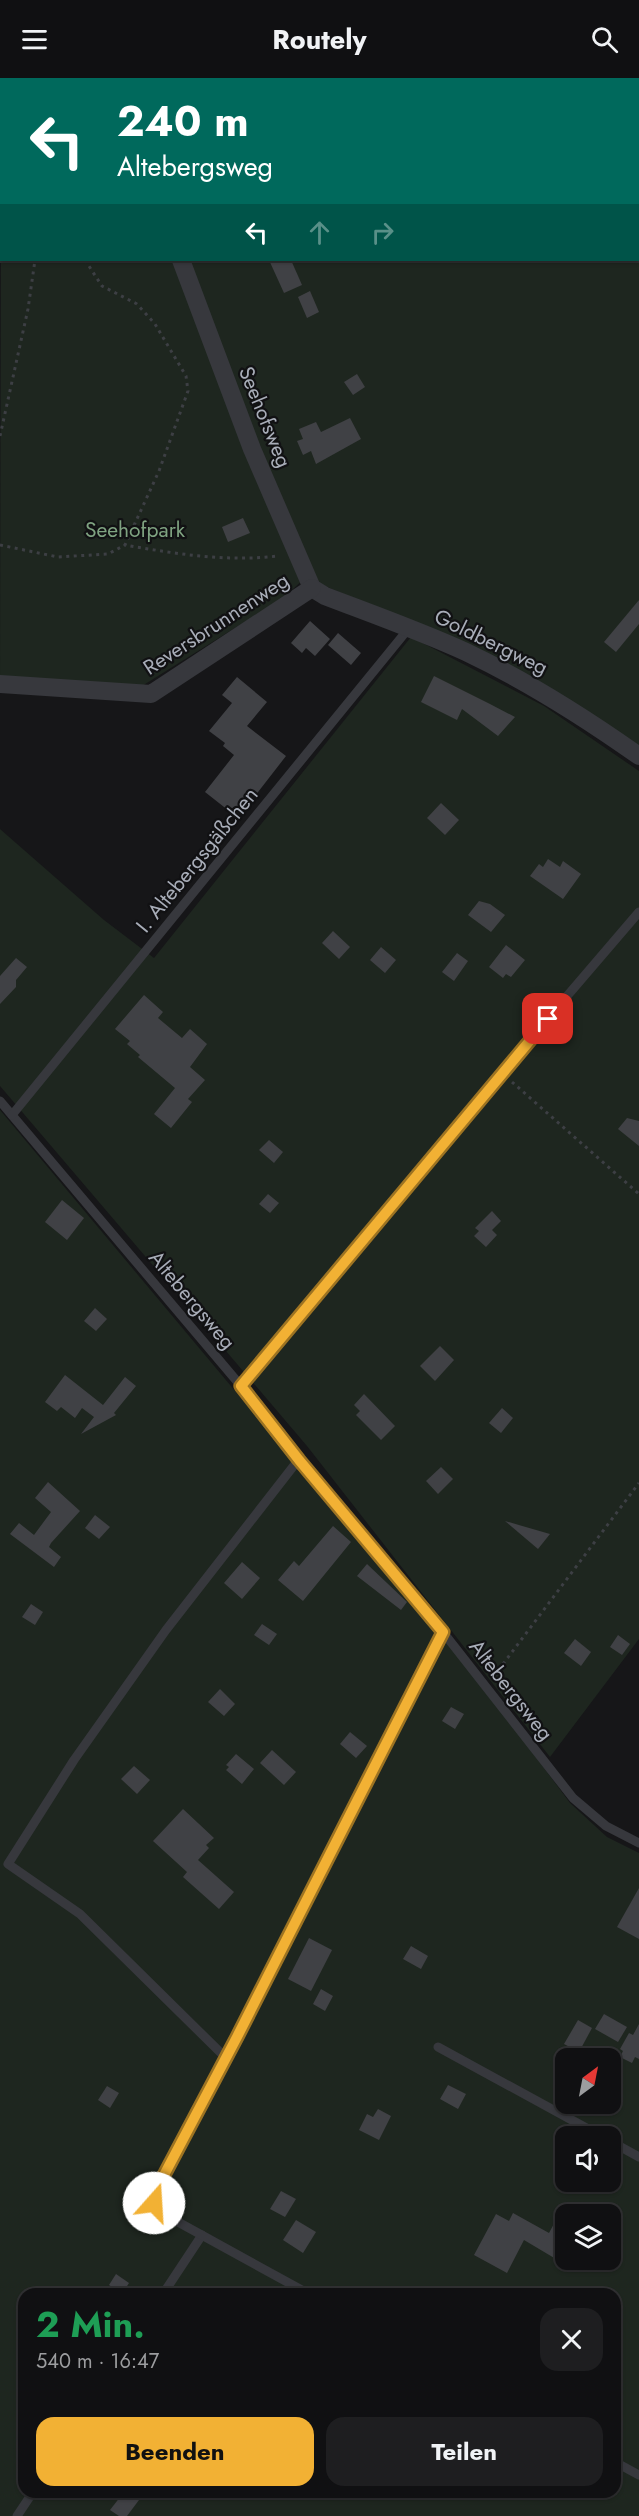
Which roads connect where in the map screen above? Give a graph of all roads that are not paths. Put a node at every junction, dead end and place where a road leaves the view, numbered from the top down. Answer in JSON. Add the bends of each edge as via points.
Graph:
{"nodes":[{"id":1,"x":181,"y":261,"type":"edge"},
{"id":2,"x":312,"y":588,"type":"junction"},
{"id":3,"x":409,"y":628,"type":"junction"},
{"id":4,"x":0,"y":684,"type":"edge"},
{"id":5,"x":639,"y":756,"type":"edge"},
{"id":6,"x":639,"y":912,"type":"edge"},
{"id":7,"x":0,"y":1101,"type":"edge"},
{"id":8,"x":12,"y":1115,"type":"junction"},
{"id":9,"x":241,"y":1386,"type":"junction"},
{"id":10,"x":299,"y":1460,"type":"junction"},
{"id":11,"x":443,"y":1632,"type":"junction"},
{"id":12,"x":639,"y":1843,"type":"edge"},
{"id":13,"x":438,"y":2047,"type":"dead end"},
{"id":14,"x":226,"y":2058,"type":"junction"},
{"id":15,"x":583,"y":2126,"type":"edge"},
{"id":16,"x":621,"y":2147,"type":"edge"},
{"id":17,"x":639,"y":2157,"type":"edge"},
{"id":18,"x":202,"y":2235,"type":"junction"},
{"id":19,"x":167,"y":2288,"type":"edge"},
{"id":20,"x":298,"y":2288,"type":"edge"},
{"id":21,"x":621,"y":2465,"type":"edge"},
{"id":22,"x":639,"y":2475,"type":"edge"},
{"id":23,"x":29,"y":2498,"type":"edge"},
{"id":24,"x":17,"y":2516,"type":"edge"}],
"edges":[{"from":1,"to":2,"type":"street","name":"Seehofsweg","via":[[252,449]]},
{"from":2,"to":3,"type":"street","name":"Goldbergweg"},
{"from":2,"to":4,"type":"street","name":"Reversbrunnenweg","via":[[151,694]]},
{"from":3,"to":5,"type":"street","name":"Goldbergweg","via":[[507,673]]},
{"from":3,"to":8,"type":"lane","name":"I. Altebergsgäßchen"},
{"from":6,"to":9,"type":"lane"},
{"from":7,"to":8,"type":"lane","name":"Altebergsweg"},
{"from":8,"to":9,"type":"lane","name":"Altebergsweg"},
{"from":9,"to":10,"type":"lane","name":"Altebergsweg"},
{"from":10,"to":11,"type":"lane","name":"Altebergsweg"},
{"from":10,"to":14,"type":"lane","via":[[166,1630],[74,1760],[8,1864],[80,1914]]},
{"from":11,"to":12,"type":"lane","name":"Altebergsweg","via":[[573,1798],[606,1826]]},
{"from":11,"to":14,"type":"lane"},
{"from":13,"to":15,"type":"lane"},
{"from":14,"to":18,"type":"lane","via":[[154,2194],[158,2211]]},
{"from":16,"to":17,"type":"lane"},
{"from":18,"to":19,"type":"lane"},
{"from":18,"to":20,"type":"lane"},
{"from":21,"to":22,"type":"lane"},
{"from":23,"to":24,"type":"lane"}]}
